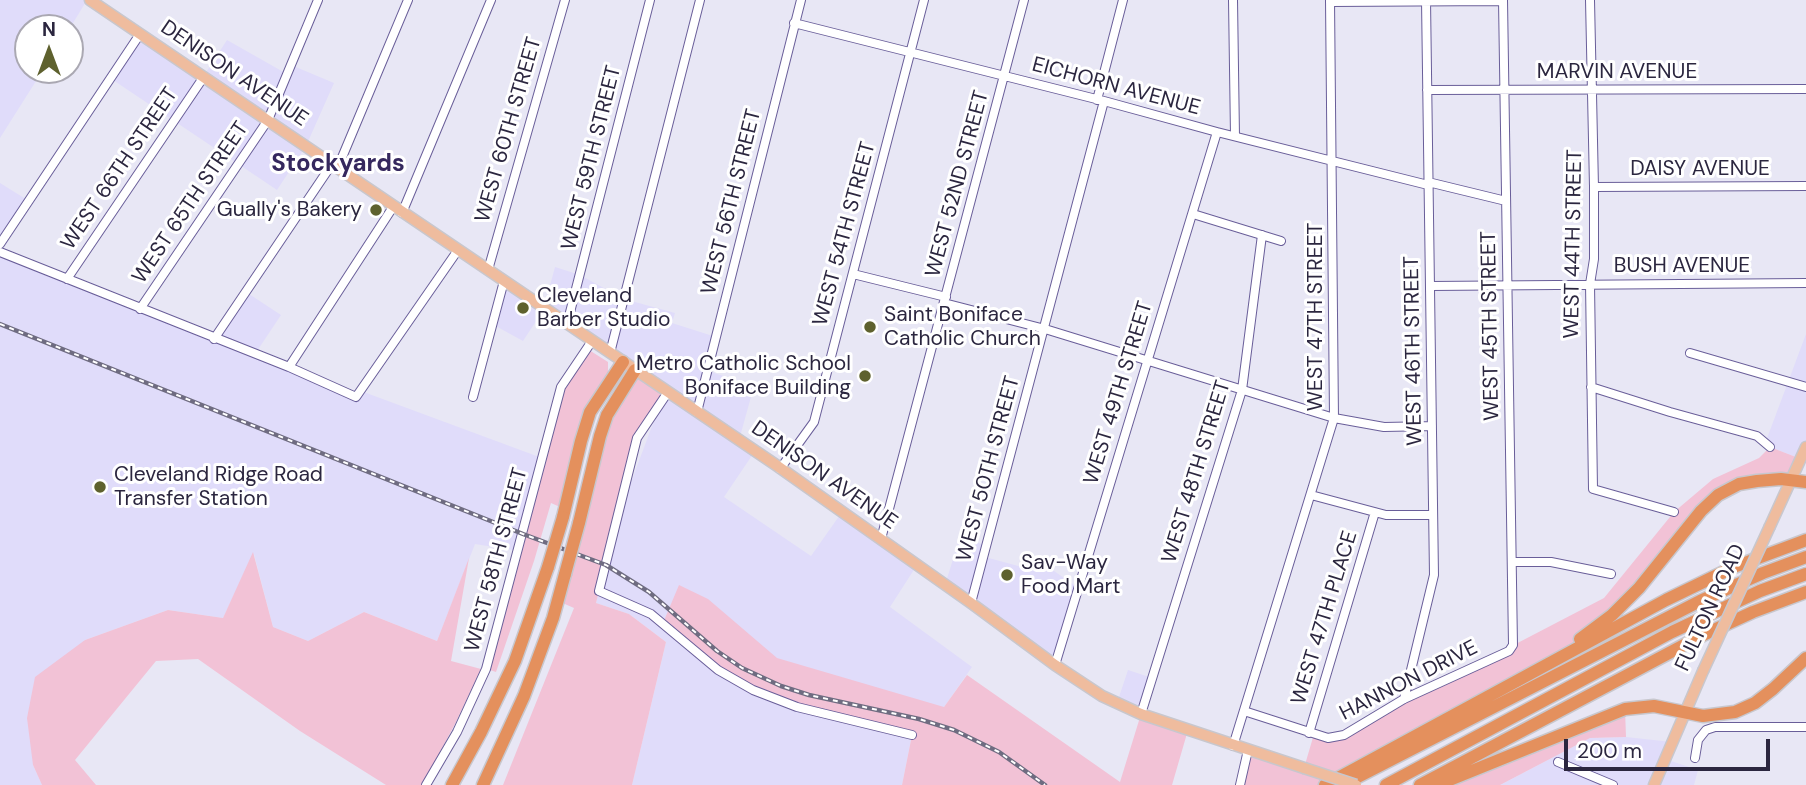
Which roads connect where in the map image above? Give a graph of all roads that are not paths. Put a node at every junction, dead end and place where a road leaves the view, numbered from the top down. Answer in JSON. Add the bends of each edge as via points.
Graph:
{"nodes":[{"id":1,"x":90,"y":0,"type":"edge"},
{"id":2,"x":318,"y":0,"type":"edge"},
{"id":3,"x":408,"y":0,"type":"edge"},
{"id":4,"x":491,"y":0,"type":"edge"},
{"id":5,"x":565,"y":0,"type":"edge"},
{"id":6,"x":649,"y":0,"type":"edge"},
{"id":7,"x":700,"y":0,"type":"edge"},
{"id":8,"x":800,"y":0,"type":"edge"},
{"id":9,"x":924,"y":0,"type":"edge"},
{"id":10,"x":1024,"y":0,"type":"edge"},
{"id":11,"x":1123,"y":0,"type":"edge"},
{"id":12,"x":1233,"y":0,"type":"edge"},
{"id":13,"x":1503,"y":0,"type":"edge"},
{"id":14,"x":1590,"y":0,"type":"edge"},
{"id":15,"x":1331,"y":1,"type":"edge"},
{"id":16,"x":1426,"y":1,"type":"edge"},
{"id":17,"x":794,"y":23,"type":"junction"},
{"id":18,"x":140,"y":34,"type":"junction"},
{"id":19,"x":911,"y":52,"type":"junction"},
{"id":20,"x":1004,"y":76,"type":"junction"},
{"id":21,"x":203,"y":78,"type":"junction"},
{"id":22,"x":1806,"y":89,"type":"edge"},
{"id":23,"x":1427,"y":90,"type":"junction"},
{"id":24,"x":1505,"y":90,"type":"junction"},
{"id":25,"x":1592,"y":90,"type":"junction"},
{"id":26,"x":1101,"y":100,"type":"junction"},
{"id":27,"x":268,"y":120,"type":"junction"},
{"id":28,"x":1217,"y":132,"type":"junction"},
{"id":29,"x":1235,"y":136,"type":"junction"},
{"id":30,"x":1333,"y":161,"type":"junction"},
{"id":31,"x":335,"y":166,"type":"junction"},
{"id":32,"x":1428,"y":183,"type":"junction"},
{"id":33,"x":1806,"y":186,"type":"edge"},
{"id":34,"x":1594,"y":187,"type":"junction"},
{"id":35,"x":1506,"y":201,"type":"junction"},
{"id":36,"x":398,"y":210,"type":"junction"},
{"id":37,"x":1193,"y":214,"type":"junction"},
{"id":38,"x":1262,"y":235,"type":"junction"},
{"id":39,"x":1281,"y":241,"type":"dead end"},
{"id":40,"x":0,"y":244,"type":"edge"},
{"id":41,"x":458,"y":250,"type":"junction"},
{"id":42,"x":0,"y":252,"type":"edge"},
{"id":43,"x":488,"y":270,"type":"junction"},
{"id":44,"x":853,"y":274,"type":"junction"},
{"id":45,"x":67,"y":279,"type":"junction"},
{"id":46,"x":504,"y":281,"type":"junction"},
{"id":47,"x":1806,"y":283,"type":"edge"},
{"id":48,"x":1590,"y":284,"type":"junction"},
{"id":49,"x":1508,"y":285,"type":"junction"},
{"id":50,"x":1431,"y":286,"type":"junction"},
{"id":51,"x":945,"y":300,"type":"junction"},
{"id":52,"x":140,"y":309,"type":"junction"},
{"id":53,"x":567,"y":324,"type":"junction"},
{"id":54,"x":1045,"y":329,"type":"junction"},
{"id":55,"x":214,"y":339,"type":"junction"},
{"id":56,"x":592,"y":341,"type":"junction"},
{"id":57,"x":1690,"y":353,"type":"dead end"},
{"id":58,"x":611,"y":354,"type":"junction"},
{"id":59,"x":1148,"y":361,"type":"junction"},
{"id":60,"x":623,"y":362,"type":"junction"},
{"id":61,"x":289,"y":367,"type":"junction"},
{"id":62,"x":635,"y":370,"type":"junction"},
{"id":63,"x":1591,"y":387,"type":"junction"},
{"id":64,"x":1806,"y":387,"type":"edge"},
{"id":65,"x":1242,"y":390,"type":"junction"},
{"id":66,"x":668,"y":392,"type":"junction"},
{"id":67,"x":473,"y":397,"type":"dead end"},
{"id":68,"x":697,"y":412,"type":"junction"},
{"id":69,"x":1334,"y":418,"type":"junction"},
{"id":70,"x":1432,"y":426,"type":"junction"},
{"id":71,"x":1770,"y":447,"type":"dead end"},
{"id":72,"x":1806,"y":447,"type":"edge"},
{"id":73,"x":780,"y":469,"type":"junction"},
{"id":74,"x":1791,"y":480,"type":"junction"},
{"id":75,"x":1806,"y":482,"type":"edge"},
{"id":76,"x":1311,"y":495,"type":"junction"},
{"id":77,"x":1375,"y":512,"type":"junction"},
{"id":78,"x":1674,"y":512,"type":"dead end"},
{"id":79,"x":1433,"y":515,"type":"junction"},
{"id":80,"x":881,"y":539,"type":"junction"},
{"id":81,"x":1806,"y":540,"type":"edge"},
{"id":82,"x":1806,"y":557,"type":"edge"},
{"id":83,"x":1513,"y":562,"type":"junction"},
{"id":84,"x":1611,"y":574,"type":"dead end"},
{"id":85,"x":1806,"y":574,"type":"edge"},
{"id":86,"x":1806,"y":592,"type":"edge"},
{"id":87,"x":971,"y":603,"type":"junction"},
{"id":88,"x":1509,"y":651,"type":"joint"},
{"id":89,"x":1806,"y":658,"type":"edge"},
{"id":90,"x":1055,"y":665,"type":"junction"},
{"id":91,"x":1491,"y":695,"type":"junction"},
{"id":92,"x":1404,"y":699,"type":"junction"},
{"id":93,"x":1244,"y":711,"type":"junction"},
{"id":94,"x":1685,"y":713,"type":"junction"},
{"id":95,"x":1141,"y":714,"type":"junction"},
{"id":96,"x":1806,"y":727,"type":"edge"},
{"id":97,"x":1309,"y":733,"type":"junction"},
{"id":98,"x":912,"y":735,"type":"dead end"},
{"id":99,"x":1233,"y":746,"type":"junction"},
{"id":100,"x":1248,"y":750,"type":"junction"},
{"id":101,"x":1695,"y":758,"type":"dead end"},
{"id":102,"x":1558,"y":762,"type":"dead end"},
{"id":103,"x":426,"y":785,"type":"edge"},
{"id":104,"x":452,"y":785,"type":"edge"},
{"id":105,"x":483,"y":785,"type":"edge"},
{"id":106,"x":1240,"y":785,"type":"edge"},
{"id":107,"x":1325,"y":785,"type":"edge"},
{"id":108,"x":1342,"y":785,"type":"edge"},
{"id":109,"x":1356,"y":785,"type":"edge"},
{"id":110,"x":1386,"y":785,"type":"edge"},
{"id":111,"x":1420,"y":785,"type":"edge"},
{"id":112,"x":1437,"y":785,"type":"edge"},
{"id":113,"x":1613,"y":785,"type":"edge"},
{"id":114,"x":1654,"y":785,"type":"edge"}],
"edges":[{"from":1,"to":18,"type":"main road","name":"DENISON AVENUE"},
{"from":2,"to":27,"type":"street","name":"WEST 65TH STREET"},
{"from":3,"to":31,"type":"street"},
{"from":4,"to":36,"type":"street"},
{"from":5,"to":43,"type":"street","name":"WEST 60TH STREET"},
{"from":6,"to":53,"type":"street","name":"WEST 59TH STREET"},
{"from":7,"to":58,"type":"street"},
{"from":8,"to":17,"type":"street","name":"WEST 56TH STREET"},
{"from":9,"to":19,"type":"street","name":"WEST 54TH STREET"},
{"from":10,"to":20,"type":"street","name":"WEST 52ND STREET"},
{"from":11,"to":26,"type":"street","name":"WEST 50TH STREET"},
{"from":12,"to":29,"type":"street"},
{"from":13,"to":16,"type":"street"},
{"from":13,"to":24,"type":"street","name":"WEST 45TH STREET"},
{"from":14,"to":25,"type":"street","name":"WEST 44TH STREET"},
{"from":15,"to":16,"type":"street"},
{"from":15,"to":30,"type":"street","name":"WEST 47TH STREET"},
{"from":16,"to":23,"type":"street","name":"WEST 46TH STREET"},
{"from":17,"to":19,"type":"street","name":"EICHORN AVENUE"},
{"from":17,"to":68,"type":"street","name":"WEST 56TH STREET"},
{"from":18,"to":21,"type":"main road","name":"DENISON AVENUE"},
{"from":18,"to":40,"type":"street"},
{"from":19,"to":20,"type":"street","name":"EICHORN AVENUE"},
{"from":19,"to":44,"type":"street","name":"WEST 54TH STREET"},
{"from":20,"to":26,"type":"street","name":"EICHORN AVENUE"},
{"from":20,"to":51,"type":"street","name":"WEST 52ND STREET"},
{"from":21,"to":27,"type":"main road","name":"DENISON AVENUE"},
{"from":21,"to":45,"type":"street","name":"WEST 66TH STREET"},
{"from":22,"to":25,"type":"street","name":"MARVIN AVENUE"},
{"from":23,"to":24,"type":"street","name":"MARVIN AVENUE"},
{"from":23,"to":32,"type":"street","name":"WEST 46TH STREET"},
{"from":24,"to":25,"type":"street","name":"MARVIN AVENUE"},
{"from":24,"to":35,"type":"street","name":"WEST 45TH STREET"},
{"from":25,"to":34,"type":"street","name":"WEST 44TH STREET"},
{"from":26,"to":28,"type":"street","name":"EICHORN AVENUE"},
{"from":26,"to":54,"type":"street","name":"WEST 50TH STREET"},
{"from":27,"to":31,"type":"main road","name":"DENISON AVENUE"},
{"from":27,"to":52,"type":"street","name":"WEST 65TH STREET"},
{"from":28,"to":29,"type":"street","name":"EICHORN AVENUE"},
{"from":28,"to":37,"type":"street","name":"WEST 49TH STREET"},
{"from":29,"to":30,"type":"street","name":"EICHORN AVENUE"},
{"from":30,"to":32,"type":"street","name":"EICHORN AVENUE"},
{"from":30,"to":69,"type":"street","name":"WEST 47TH STREET"},
{"from":31,"to":36,"type":"main road","name":"DENISON AVENUE"},
{"from":31,"to":55,"type":"street"},
{"from":32,"to":35,"type":"street","name":"EICHORN AVENUE"},
{"from":32,"to":50,"type":"street","name":"WEST 46TH STREET"},
{"from":33,"to":34,"type":"street","name":"DAISY AVENUE"},
{"from":34,"to":48,"type":"street","name":"WEST 44TH STREET"},
{"from":35,"to":49,"type":"street","name":"WEST 45TH STREET"},
{"from":36,"to":41,"type":"main road","name":"DENISON AVENUE"},
{"from":36,"to":61,"type":"street"},
{"from":37,"to":38,"type":"street"},
{"from":37,"to":59,"type":"street","name":"WEST 49TH STREET"},
{"from":38,"to":39,"type":"street"},
{"from":38,"to":65,"type":"street","name":"WEST 48TH STREET"},
{"from":41,"to":43,"type":"main road","name":"DENISON AVENUE"},
{"from":41,"to":61,"type":"street","via":[[356,397]]},
{"from":42,"to":45,"type":"street"},
{"from":43,"to":46,"type":"main road","name":"DENISON AVENUE"},
{"from":44,"to":51,"type":"street"},
{"from":44,"to":73,"type":"street","name":"WEST 54TH STREET","via":[[814,422]]},
{"from":45,"to":52,"type":"street"},
{"from":46,"to":53,"type":"main road","name":"DENISON AVENUE"},
{"from":46,"to":67,"type":"street"},
{"from":47,"to":48,"type":"street","name":"BUSH AVENUE"},
{"from":48,"to":49,"type":"street","name":"BUSH AVENUE"},
{"from":48,"to":63,"type":"street","name":"WEST 44TH STREET"},
{"from":49,"to":50,"type":"street","name":"BUSH AVENUE"},
{"from":49,"to":83,"type":"street","name":"WEST 45TH STREET"},
{"from":50,"to":70,"type":"street","name":"WEST 46TH STREET"},
{"from":51,"to":54,"type":"street"},
{"from":51,"to":80,"type":"street","name":"WEST 52ND STREET"},
{"from":52,"to":55,"type":"street"},
{"from":53,"to":56,"type":"main road","name":"DENISON AVENUE"},
{"from":54,"to":59,"type":"street"},
{"from":54,"to":87,"type":"street","name":"WEST 50TH STREET"},
{"from":55,"to":61,"type":"street"},
{"from":56,"to":58,"type":"main road","name":"DENISON AVENUE"},
{"from":56,"to":103,"type":"street","name":"WEST 58TH STREET","via":[[561,387],[486,669]]},
{"from":57,"to":64,"type":"street"},
{"from":58,"to":60,"type":"main road","name":"DENISON AVENUE"},
{"from":59,"to":65,"type":"street"},
{"from":59,"to":90,"type":"street","name":"WEST 49TH STREET"},
{"from":60,"to":62,"type":"main road","name":"DENISON AVENUE"},
{"from":60,"to":104,"type":"highway","bridge":true,"via":[[585,426],[563,517],[515,661]]},
{"from":62,"to":66,"type":"main road","name":"DENISON AVENUE"},
{"from":62,"to":105,"type":"highway","bridge":true,"via":[[600,436],[565,574],[532,675]]},
{"from":63,"to":71,"type":"street","via":[[1757,436]]},
{"from":63,"to":78,"type":"street","name":"WEST 44TH STREET","via":[[1593,489]]},
{"from":65,"to":69,"type":"street"},
{"from":65,"to":95,"type":"street","name":"WEST 48TH STREET"},
{"from":66,"to":68,"type":"main road","name":"DENISON AVENUE"},
{"from":66,"to":98,"type":"street","via":[[637,438],[600,590],[652,614],[718,670],[753,690],[797,707]]},
{"from":68,"to":73,"type":"main road","name":"DENISON AVENUE"},
{"from":69,"to":70,"type":"street","via":[[1384,428]]},
{"from":69,"to":76,"type":"street","name":"WEST 47TH STREET"},
{"from":70,"to":79,"type":"street","name":"WEST 46TH STREET"},
{"from":72,"to":74,"type":"main road","name":"FULTON ROAD"},
{"from":73,"to":80,"type":"main road","name":"DENISON AVENUE"},
{"from":74,"to":75,"type":"highway"},
{"from":74,"to":91,"type":"highway","via":[[1739,484],[1718,495],[1612,615]]},
{"from":74,"to":94,"type":"main road","name":"FULTON ROAD","bridge":true},
{"from":76,"to":77,"type":"street"},
{"from":76,"to":93,"type":"street","name":"WEST 47TH STREET"},
{"from":77,"to":79,"type":"street"},
{"from":77,"to":97,"type":"street","name":"WEST 47TH PLACE"},
{"from":79,"to":92,"type":"street","name":"WEST 46TH STREET","via":[[1434,575]]},
{"from":80,"to":87,"type":"main road","name":"DENISON AVENUE"},
{"from":81,"to":91,"type":"highway","via":[[1702,582]]},
{"from":82,"to":108,"type":"highway","via":[[1700,601]]},
{"from":83,"to":84,"type":"street","via":[[1551,562]]},
{"from":83,"to":88,"type":"street","name":"WEST 45TH STREET","via":[[1514,637]]},
{"from":85,"to":110,"type":"highway","via":[[1672,632]]},
{"from":86,"to":111,"type":"highway","via":[[1679,647]]},
{"from":87,"to":90,"type":"main road","name":"DENISON AVENUE"},
{"from":88,"to":92,"type":"street","name":"HANNON DRIVE"},
{"from":89,"to":94,"type":"highway","via":[[1745,708],[1717,716]]},
{"from":90,"to":95,"type":"main road","name":"DENISON AVENUE","via":[[1102,696]]},
{"from":91,"to":107,"type":"highway"},
{"from":92,"to":97,"type":"street","name":"HANNON DRIVE","via":[[1344,735],[1328,738]]},
{"from":93,"to":97,"type":"street","name":"HANNON DRIVE"},
{"from":93,"to":99,"type":"street","name":"WEST 47TH STREET"},
{"from":94,"to":112,"type":"highway","via":[[1654,706],[1625,709]]},
{"from":94,"to":114,"type":"main road","name":"FULTON ROAD"},
{"from":95,"to":99,"type":"main road","name":"DENISON AVENUE"},
{"from":96,"to":101,"type":"street","via":[[1715,727],[1698,740]]},
{"from":99,"to":100,"type":"main road","name":"DENISON AVENUE"},
{"from":100,"to":106,"type":"street"},
{"from":100,"to":109,"type":"main road","name":"DENISON AVENUE","bridge":true},
{"from":102,"to":113,"type":"street"}]}
